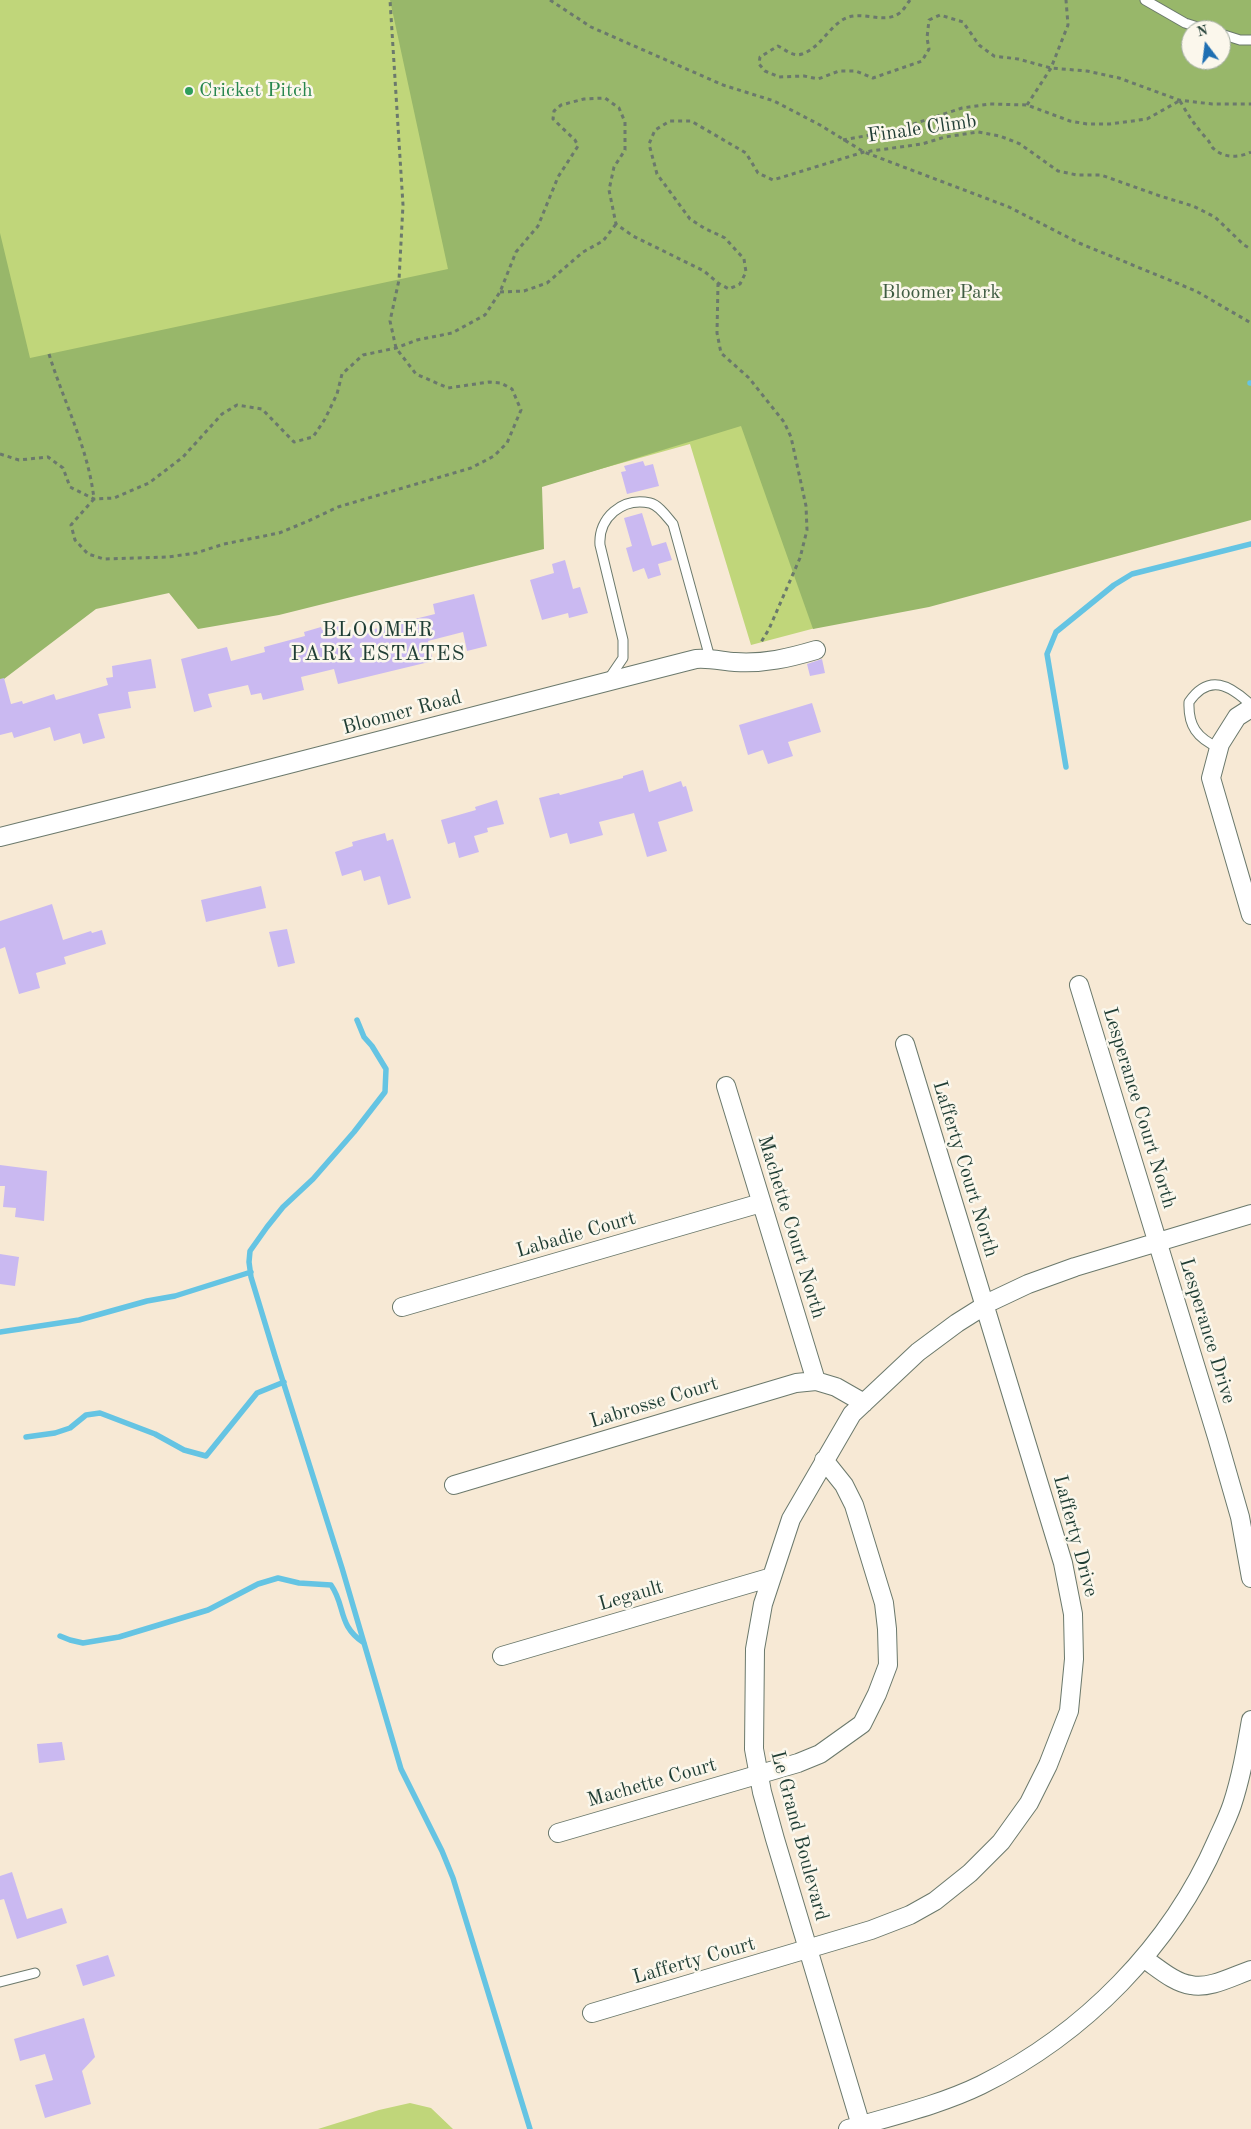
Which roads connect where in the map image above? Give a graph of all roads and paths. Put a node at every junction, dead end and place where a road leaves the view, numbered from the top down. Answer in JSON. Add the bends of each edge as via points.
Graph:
{"nodes":[{"id":1,"x":390,"y":0,"type":"edge"},
{"id":2,"x":550,"y":0,"type":"edge"},
{"id":3,"x":910,"y":0,"type":"edge"},
{"id":4,"x":1066,"y":0,"type":"edge"},
{"id":5,"x":1144,"y":0,"type":"edge"},
{"id":6,"x":1181,"y":21,"type":"edge"},
{"id":7,"x":1231,"y":37,"type":"edge"},
{"id":8,"x":1251,"y":40,"type":"edge"},
{"id":9,"x":1051,"y":68,"type":"junction"},
{"id":10,"x":1179,"y":100,"type":"junction"},
{"id":11,"x":1251,"y":104,"type":"edge"},
{"id":12,"x":1027,"y":106,"type":"junction"},
{"id":13,"x":842,"y":140,"type":"junction"},
{"id":14,"x":864,"y":152,"type":"junction"},
{"id":15,"x":1251,"y":152,"type":"edge"},
{"id":16,"x":616,"y":224,"type":"junction"},
{"id":17,"x":1251,"y":249,"type":"edge"},
{"id":18,"x":718,"y":283,"type":"junction"},
{"id":19,"x":500,"y":292,"type":"junction"},
{"id":20,"x":1251,"y":323,"type":"edge"},
{"id":21,"x":396,"y":348,"type":"junction"},
{"id":22,"x":49,"y":354,"type":"dead end"},
{"id":23,"x":0,"y":454,"type":"edge"},
{"id":24,"x":94,"y":499,"type":"junction"},
{"id":25,"x":816,"y":650,"type":"dead end"},
{"id":26,"x":710,"y":658,"type":"junction"},
{"id":27,"x":733,"y":662,"type":"junction"},
{"id":28,"x":607,"y":682,"type":"junction"},
{"id":29,"x":1251,"y":706,"type":"edge"},
{"id":30,"x":1219,"y":748,"type":"junction"},
{"id":31,"x":0,"y":837,"type":"edge"},
{"id":32,"x":1251,"y":915,"type":"edge"},
{"id":33,"x":1079,"y":985,"type":"dead end"},
{"id":34,"x":905,"y":1044,"type":"dead end"},
{"id":35,"x":726,"y":1086,"type":"dead end"},
{"id":36,"x":762,"y":1203,"type":"junction"},
{"id":37,"x":1251,"y":1214,"type":"edge"},
{"id":38,"x":1158,"y":1243,"type":"junction"},
{"id":39,"x":984,"y":1306,"type":"junction"},
{"id":40,"x":402,"y":1307,"type":"dead end"},
{"id":41,"x":816,"y":1381,"type":"junction"},
{"id":42,"x":864,"y":1403,"type":"junction"},
{"id":43,"x":824,"y":1460,"type":"junction"},
{"id":44,"x":454,"y":1484,"type":"dead end"},
{"id":45,"x":772,"y":1577,"type":"junction"},
{"id":46,"x":1251,"y":1578,"type":"edge"},
{"id":47,"x":502,"y":1656,"type":"dead end"},
{"id":48,"x":1251,"y":1720,"type":"edge"},
{"id":49,"x":759,"y":1773,"type":"junction"},
{"id":50,"x":558,"y":1833,"type":"dead end"},
{"id":51,"x":808,"y":1950,"type":"junction"},
{"id":52,"x":1143,"y":1958,"type":"junction"},
{"id":53,"x":1251,"y":1970,"type":"edge"},
{"id":54,"x":35,"y":1973,"type":"dead end"},
{"id":55,"x":0,"y":1982,"type":"edge"},
{"id":56,"x":592,"y":2013,"type":"dead end"},
{"id":57,"x":857,"y":2128,"type":"edge"}],
"edges":[{"from":1,"to":21,"type":"path","via":[[403,206],[399,280],[390,321]]},
{"from":2,"to":13,"type":"path","via":[[591,27],[723,85],[774,101]]},
{"from":3,"to":9,"type":"path","via":[[900,13],[884,18],[845,18],[811,50],[801,55],[794,55],[778,46],[760,57],[759,64],[765,71],[779,77],[818,79],[839,71],[856,71],[873,78],[922,60],[929,49],[929,20],[940,15],[963,22],[980,45],[994,56]]},
{"from":4,"to":9,"type":"path","via":[[1068,25]]},
{"from":5,"to":6,"type":"lane"},
{"from":7,"to":8,"type":"lane"},
{"from":9,"to":10,"type":"path","via":[[1119,78]]},
{"from":9,"to":12,"type":"path"},
{"from":10,"to":11,"type":"path"},
{"from":10,"to":12,"type":"path","via":[[1147,119],[1110,124],[1070,121]]},
{"from":10,"to":15,"type":"path","via":[[1213,148],[1227,156]]},
{"from":12,"to":13,"type":"path","via":[[990,104],[962,108],[892,131]]},
{"from":13,"to":14,"type":"path"},
{"from":14,"to":17,"type":"path","name":"Finale Climb","via":[[978,132],[1000,136],[1020,144],[1058,171],[1101,175],[1193,206],[1215,217]]},
{"from":14,"to":18,"type":"path","name":"Finale Climb","via":[[773,180],[758,173],[746,153],[691,122],[670,121],[655,130],[649,144],[657,174],[690,219],[725,238],[744,259],[746,272],[740,284],[729,288]]},
{"from":14,"to":20,"type":"path","via":[[1009,207],[1079,243],[1196,291]]},
{"from":16,"to":18,"type":"path","via":[[633,236],[704,271]]},
{"from":16,"to":19,"type":"path","via":[[604,241],[583,252],[547,283],[524,291]]},
{"from":16,"to":19,"type":"path","via":[[608,190],[614,167],[625,150],[626,122],[620,108],[605,98],[561,105],[554,111],[554,119],[578,146],[558,176],[538,226],[516,252]]},
{"from":18,"to":27,"type":"path","via":[[717,333],[721,352],[749,378],[784,422],[791,437],[806,506],[807,530],[800,558],[769,628],[756,650]]},
{"from":19,"to":21,"type":"path","via":[[485,315],[452,333]]},
{"from":21,"to":24,"type":"path","via":[[363,355],[342,374],[337,394],[313,437],[294,442],[262,409],[237,405],[222,414],[183,457],[148,483],[114,498]]},
{"from":21,"to":24,"type":"path","via":[[416,374],[448,388],[489,382],[501,383],[512,389],[521,410],[508,443],[494,456],[471,468],[338,507],[279,533],[168,558],[104,559],[88,554],[75,540],[71,525]]},
{"from":22,"to":24,"type":"path","via":[[86,454]]},
{"from":23,"to":24,"type":"path","via":[[19,460],[48,457],[63,468],[70,487]]},
{"from":25,"to":27,"type":"street","name":"Bloomer Road","via":[[783,660]]},
{"from":26,"to":27,"type":"street","name":"Bloomer Road"},
{"from":26,"to":28,"type":"street","name":"Bloomer Road"},
{"from":26,"to":28,"type":"lane","via":[[672,524],[652,503],[633,503],[612,511],[599,535],[623,640],[623,658]]},
{"from":28,"to":31,"type":"street","name":"Bloomer Road"},
{"from":29,"to":30,"type":"street","via":[[1237,717]]},
{"from":29,"to":30,"type":"lane","via":[[1229,688],[1214,684],[1200,688],[1195,694],[1189,702],[1192,726],[1203,741]]},
{"from":30,"to":32,"type":"street","via":[[1211,778]]},
{"from":33,"to":38,"type":"street","name":"Lesperance Court North"},
{"from":34,"to":39,"type":"street","name":"Lafferty Court North"},
{"from":35,"to":36,"type":"street","name":"Machette Court North"},
{"from":36,"to":40,"type":"street","name":"Labadie Court"},
{"from":36,"to":41,"type":"street","name":"Machette Court North"},
{"from":37,"to":38,"type":"street","name":"Le Grand Boulevard"},
{"from":38,"to":39,"type":"street","name":"Le Grand Boulevard","via":[[1028,1284]]},
{"from":38,"to":46,"type":"street","name":"Lesperance Drive","via":[[1240,1517]]},
{"from":39,"to":42,"type":"street","name":"Le Grand Boulevard","via":[[918,1352]]},
{"from":39,"to":51,"type":"street","name":"Lafferty Drive","via":[[1064,1564],[1073,1614],[1074,1660],[1069,1711],[1029,1803],[1001,1842],[970,1873],[910,1916]]},
{"from":41,"to":42,"type":"street","name":"Labrosse Court","via":[[836,1387]]},
{"from":41,"to":44,"type":"street","name":"Labrosse Court","via":[[768,1390]]},
{"from":42,"to":43,"type":"street","name":"Le Grand Boulevard","via":[[852,1414]]},
{"from":43,"to":45,"type":"street","name":"Le Grand Boulevard","via":[[791,1519]]},
{"from":43,"to":49,"type":"street","name":"Machette Court","via":[[844,1485],[854,1506],[884,1603],[888,1665],[862,1724],[820,1754]]},
{"from":45,"to":47,"type":"street","name":"Legault"},
{"from":45,"to":49,"type":"street","name":"Le Grand Boulevard","via":[[763,1604],[755,1649],[754,1749]]},
{"from":48,"to":52,"type":"street","via":[[1232,1806],[1211,1855],[1189,1896]]},
{"from":49,"to":50,"type":"street","name":"Machette Court"},
{"from":49,"to":51,"type":"street","name":"Le Grand Boulevard"},
{"from":51,"to":56,"type":"street","name":"Lafferty Court"},
{"from":51,"to":57,"type":"street","name":"Le Grand Boulevard"},
{"from":52,"to":53,"type":"street","via":[[1189,1985],[1202,1986]]},
{"from":52,"to":57,"type":"street","via":[[1095,2008],[1014,2067],[948,2099]]},
{"from":54,"to":55,"type":"lane"}]}
